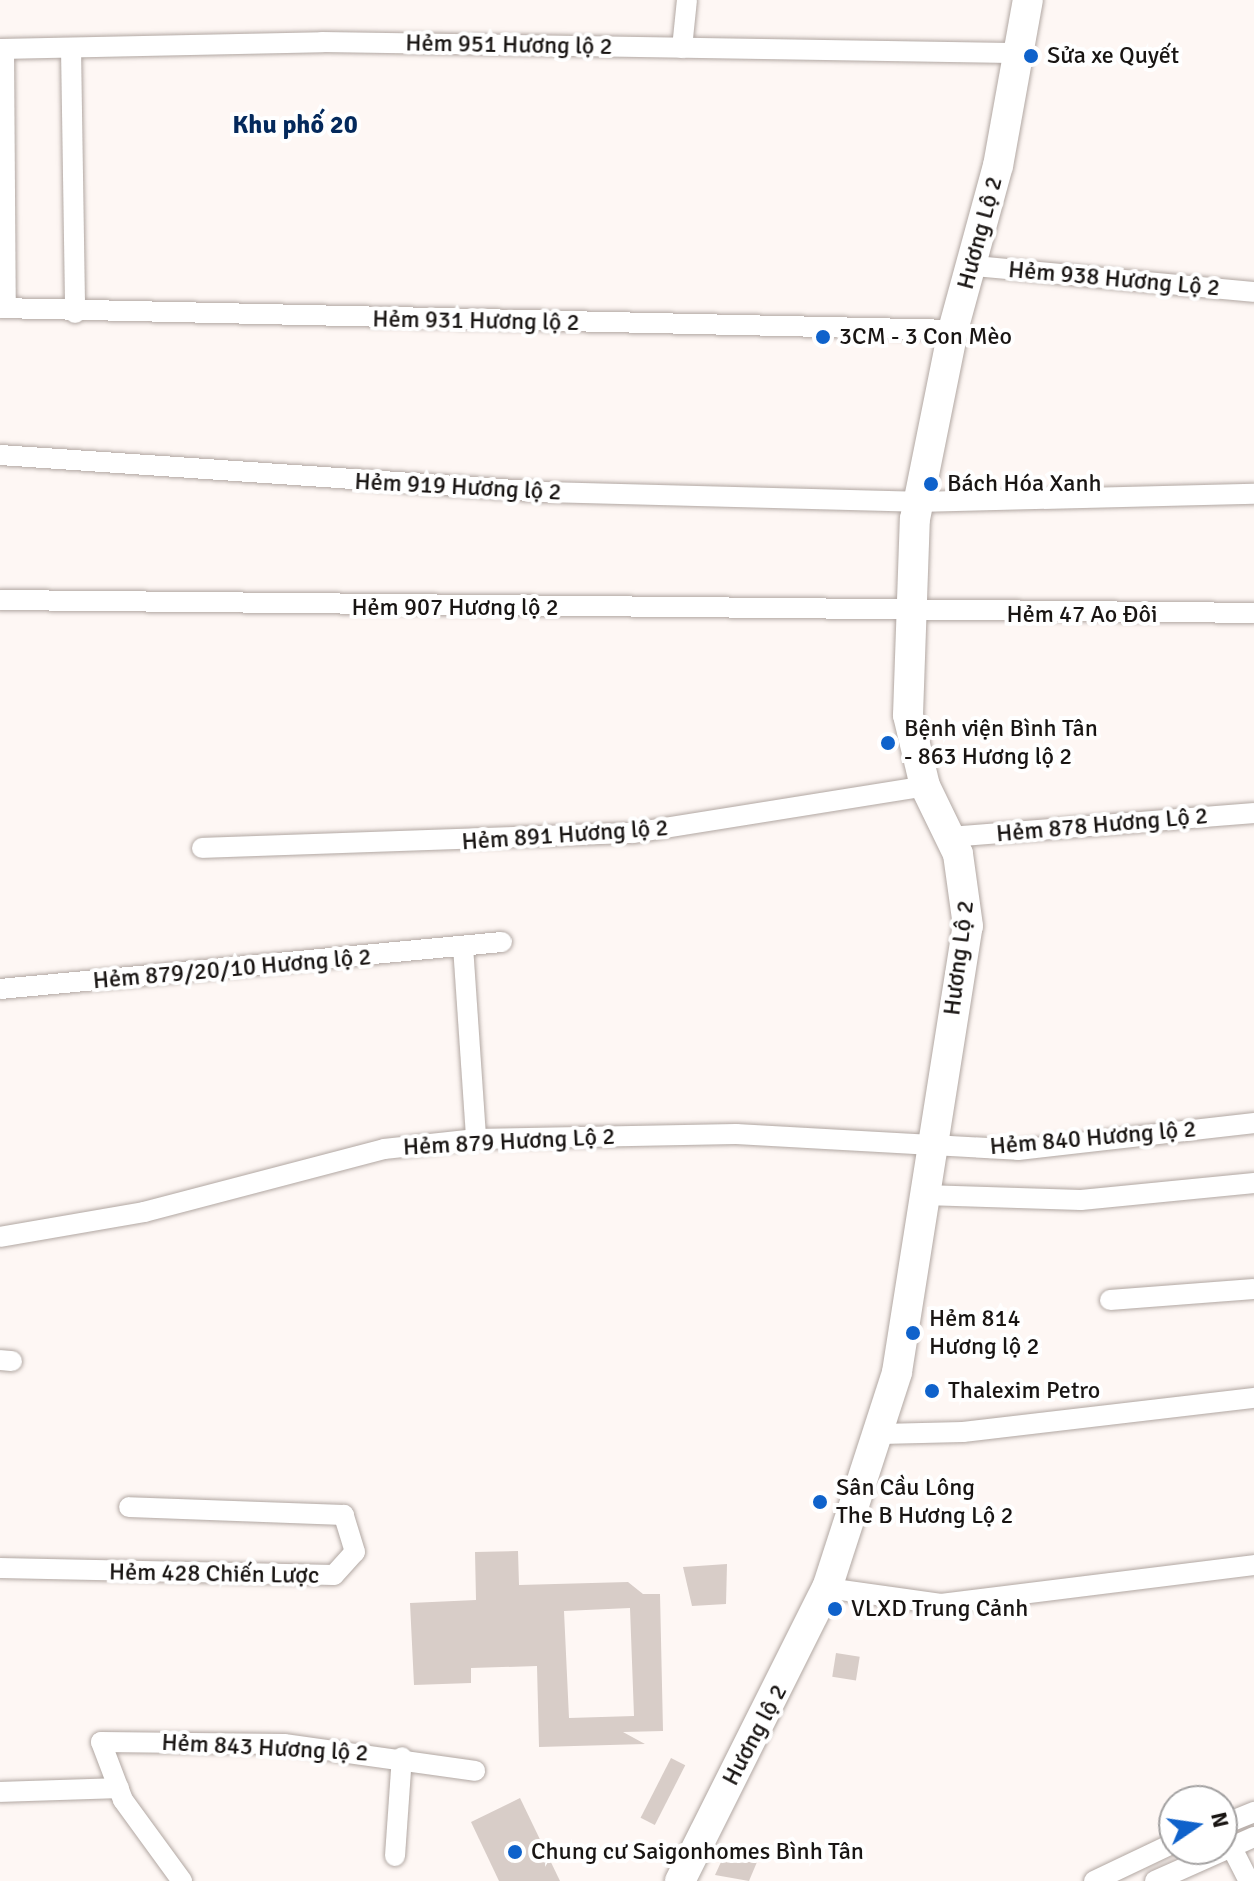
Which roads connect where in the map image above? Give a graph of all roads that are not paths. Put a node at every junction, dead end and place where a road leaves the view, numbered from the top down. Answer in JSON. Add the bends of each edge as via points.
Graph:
{"nodes":[{"id":1,"x":687,"y":0,"type":"edge"},
{"id":2,"x":1028,"y":0,"type":"edge"},
{"id":3,"x":71,"y":48,"type":"junction"},
{"id":4,"x":682,"y":48,"type":"junction"},
{"id":5,"x":2,"y":49,"type":"edge"},
{"id":6,"x":1018,"y":53,"type":"junction"},
{"id":7,"x":974,"y":266,"type":"junction"},
{"id":8,"x":1254,"y":292,"type":"edge"},
{"id":9,"x":3,"y":308,"type":"edge"},
{"id":10,"x":75,"y":313,"type":"junction"},
{"id":11,"x":953,"y":330,"type":"junction"},
{"id":12,"x":0,"y":455,"type":"edge"},
{"id":13,"x":1254,"y":494,"type":"edge"},
{"id":14,"x":917,"y":502,"type":"junction"},
{"id":15,"x":0,"y":600,"type":"edge"},
{"id":16,"x":1254,"y":613,"type":"edge"},
{"id":17,"x":910,"y":614,"type":"junction"},
{"id":18,"x":925,"y":786,"type":"junction"},
{"id":19,"x":1254,"y":813,"type":"edge"},
{"id":20,"x":950,"y":837,"type":"junction"},
{"id":21,"x":202,"y":848,"type":"dead end"},
{"id":22,"x":502,"y":942,"type":"dead end"},
{"id":23,"x":463,"y":946,"type":"junction"},
{"id":24,"x":0,"y":989,"type":"edge"},
{"id":25,"x":1254,"y":1123,"type":"edge"},
{"id":26,"x":476,"y":1139,"type":"junction"},
{"id":27,"x":931,"y":1146,"type":"junction"},
{"id":28,"x":1254,"y":1183,"type":"edge"},
{"id":29,"x":924,"y":1195,"type":"junction"},
{"id":30,"x":0,"y":1237,"type":"edge"},
{"id":31,"x":1254,"y":1289,"type":"edge"},
{"id":32,"x":1110,"y":1300,"type":"dead end"},
{"id":33,"x":1254,"y":1398,"type":"edge"},
{"id":34,"x":881,"y":1434,"type":"junction"},
{"id":35,"x":129,"y":1507,"type":"dead end"},
{"id":36,"x":1254,"y":1565,"type":"edge"},
{"id":37,"x":0,"y":1568,"type":"edge"},
{"id":38,"x":827,"y":1588,"type":"junction"},
{"id":39,"x":402,"y":1757,"type":"junction"},
{"id":40,"x":475,"y":1771,"type":"dead end"},
{"id":41,"x":119,"y":1788,"type":"junction"},
{"id":42,"x":0,"y":1792,"type":"edge"},
{"id":43,"x":1158,"y":1851,"type":"edge"},
{"id":44,"x":395,"y":1856,"type":"dead end"},
{"id":45,"x":1238,"y":1860,"type":"edge"},
{"id":46,"x":1192,"y":1865,"type":"edge"},
{"id":47,"x":182,"y":1881,"type":"edge"},
{"id":48,"x":680,"y":1881,"type":"edge"},
{"id":49,"x":1094,"y":1881,"type":"edge"},
{"id":50,"x":1155,"y":1881,"type":"edge"},
{"id":51,"x":1249,"y":1881,"type":"edge"}],
"edges":[{"from":1,"to":4,"type":"street"},
{"from":2,"to":6,"type":"main road","name":"Hương Lộ 2"},
{"from":3,"to":4,"type":"street","name":"Hẻm 951 Hương lộ 2"},
{"from":3,"to":5,"type":"street","name":"Hẻm 951 Hương lộ 2"},
{"from":3,"to":10,"type":"street"},
{"from":4,"to":6,"type":"street","name":"Hẻm 951 Hương lộ 2"},
{"from":5,"to":9,"type":"street"},
{"from":6,"to":7,"type":"main road","name":"Hương Lộ 2"},
{"from":7,"to":8,"type":"street","name":"Hẻm 938 Hương Lộ 2"},
{"from":7,"to":11,"type":"main road","name":"Hương Lộ 2"},
{"from":9,"to":10,"type":"street","name":"Hẻm 931 Hương lộ 2"},
{"from":10,"to":11,"type":"street","name":"Hẻm 931 Hương lộ 2"},
{"from":11,"to":14,"type":"main road","name":"Hương Lộ 2"},
{"from":12,"to":14,"type":"street","name":"Hẻm 919 Hương lộ 2","via":[[513,491]]},
{"from":13,"to":14,"type":"street","name":"Hẻm 919 Hương lộ 2"},
{"from":14,"to":17,"type":"main road","name":"Hương Lộ 2"},
{"from":15,"to":17,"type":"street","name":"Hẻm 907 Hương lộ 2"},
{"from":16,"to":17,"type":"street","name":"Hẻm 47 Ao Đôi"},
{"from":17,"to":18,"type":"main road","name":"Hương Lộ 2","via":[[908,715]]},
{"from":18,"to":20,"type":"main road","name":"Hương Lộ 2"},
{"from":18,"to":21,"type":"street","name":"Hẻm 891 Hương lộ 2","via":[[633,833]]},
{"from":19,"to":20,"type":"street","name":"Hẻm 878 Hương Lộ 2"},
{"from":20,"to":27,"type":"main road","name":"Hương Lộ 2","via":[[967,888],[968,926]]},
{"from":22,"to":23,"type":"street","name":"Hẻm 879/20/10 Hương lộ 2"},
{"from":23,"to":24,"type":"street","name":"Hẻm 879/20/10 Hương lộ 2"},
{"from":23,"to":26,"type":"street"},
{"from":25,"to":27,"type":"street","name":"Hẻm 840 Hương lộ 2","via":[[1018,1150]]},
{"from":26,"to":27,"type":"street","name":"Hẻm 879 Hương Lộ 2","via":[[736,1134]]},
{"from":26,"to":30,"type":"street","name":"Hẻm 879 Hương Lộ 2","via":[[384,1149],[144,1212]]},
{"from":27,"to":29,"type":"main road","name":"Hương Lộ 2"},
{"from":28,"to":29,"type":"street","via":[[1081,1200]]},
{"from":29,"to":34,"type":"main road","name":"Hương Lộ 2"},
{"from":31,"to":32,"type":"street"},
{"from":33,"to":34,"type":"street","via":[[963,1432]]},
{"from":34,"to":38,"type":"main road","name":"Hương Lộ 2"},
{"from":35,"to":37,"type":"street","name":"Hẻm 428 Chiến Lược","via":[[344,1515],[355,1552],[334,1575]]},
{"from":36,"to":38,"type":"street","via":[[941,1604]]},
{"from":38,"to":48,"type":"main road","name":"Hương lộ 2"},
{"from":39,"to":40,"type":"street","name":"Hẻm 843 Hương lộ 2"},
{"from":39,"to":41,"type":"street","name":"Hẻm 843 Hương lộ 2","via":[[284,1744],[101,1742]]},
{"from":39,"to":44,"type":"street"},
{"from":41,"to":42,"type":"street"},
{"from":41,"to":47,"type":"street"},
{"from":43,"to":49,"type":"street"},
{"from":45,"to":51,"type":"street"},
{"from":46,"to":50,"type":"street"}]}
